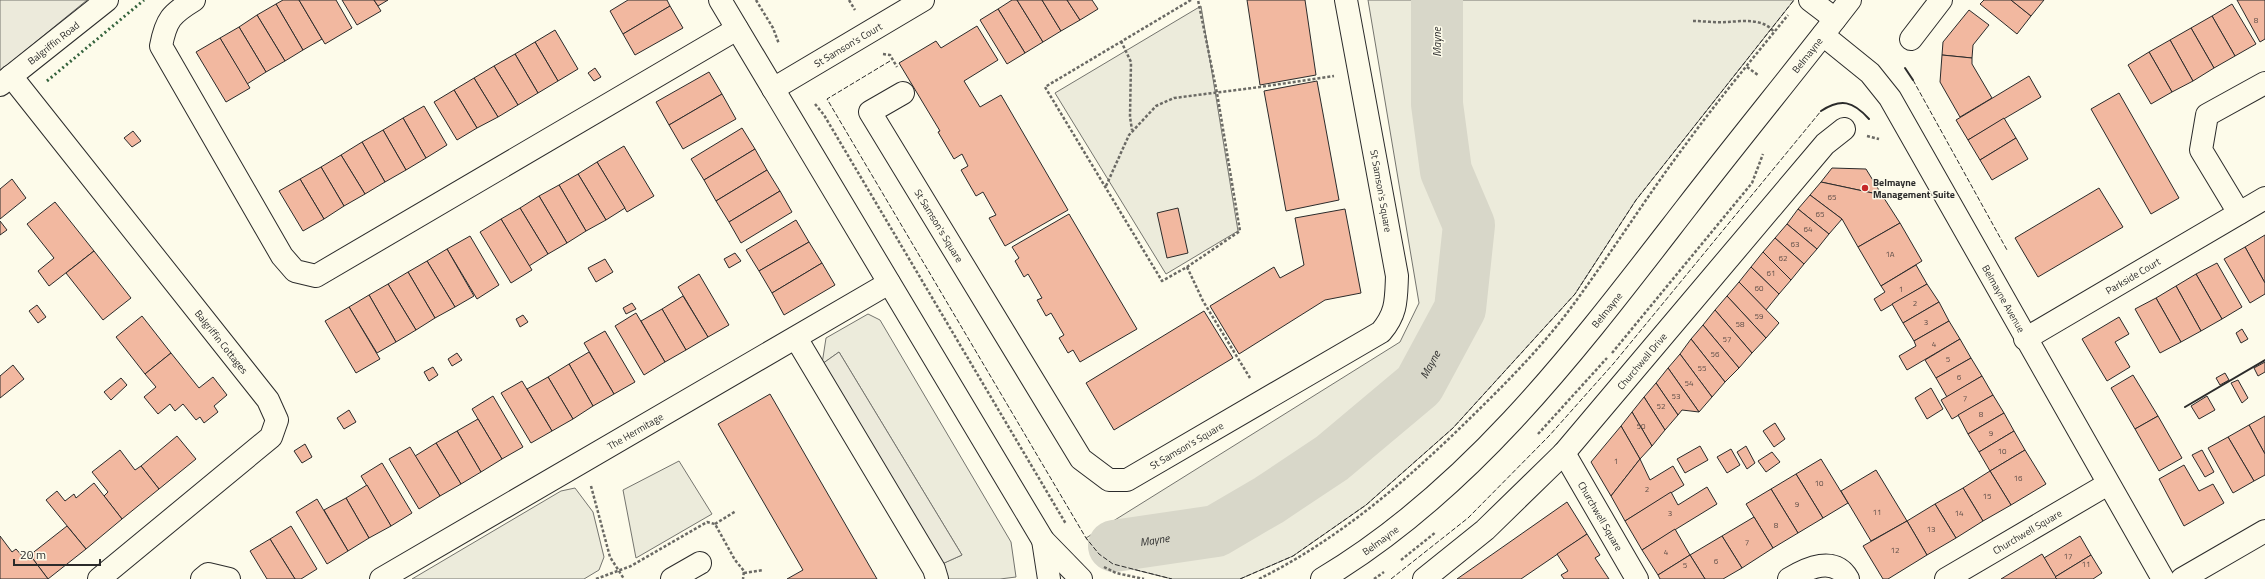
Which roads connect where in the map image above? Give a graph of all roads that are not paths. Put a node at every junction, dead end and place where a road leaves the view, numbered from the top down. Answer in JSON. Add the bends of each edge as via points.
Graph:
{"nodes":[{"id":1,"x":107,"y":0,"type":"edge"},
{"id":2,"x":194,"y":0,"type":"edge"},
{"id":3,"x":720,"y":0,"type":"edge"},
{"id":4,"x":922,"y":0,"type":"edge"},
{"id":5,"x":1346,"y":0,"type":"edge"},
{"id":6,"x":1850,"y":0,"type":"edge"},
{"id":7,"x":1941,"y":0,"type":"edge"},
{"id":8,"x":1801,"y":5,"type":"edge"},
{"id":9,"x":1829,"y":27,"type":"junction"},
{"id":10,"x":737,"y":29,"type":"junction"},
{"id":11,"x":1911,"y":39,"type":"dead end"},
{"id":12,"x":6,"y":81,"type":"edge"},
{"id":13,"x":2265,"y":83,"type":"edge"},
{"id":14,"x":773,"y":89,"type":"junction"},
{"id":15,"x":903,"y":93,"type":"dead end"},
{"id":16,"x":1844,"y":129,"type":"dead end"},
{"id":17,"x":2265,"y":198,"type":"edge"},
{"id":18,"x":2239,"y":213,"type":"junction"},
{"id":19,"x":889,"y":283,"type":"junction"},
{"id":20,"x":796,"y":338,"type":"junction"},
{"id":21,"x":2025,"y":339,"type":"junction"},
{"id":22,"x":1564,"y":453,"type":"junction"},
{"id":23,"x":2108,"y":484,"type":"junction"},
{"id":24,"x":2265,"y":531,"type":"edge"},
{"id":25,"x":1043,"y":540,"type":"junction"},
{"id":26,"x":700,"y":563,"type":"dead end"},
{"id":27,"x":99,"y":579,"type":"edge"},
{"id":28,"x":202,"y":579,"type":"edge"},
{"id":29,"x":229,"y":579,"type":"edge"},
{"id":30,"x":381,"y":579,"type":"edge"},
{"id":31,"x":672,"y":579,"type":"edge"},
{"id":32,"x":937,"y":579,"type":"edge"},
{"id":33,"x":1049,"y":579,"type":"edge"},
{"id":34,"x":1081,"y":579,"type":"edge"},
{"id":35,"x":1322,"y":579,"type":"edge"},
{"id":36,"x":1424,"y":579,"type":"edge"},
{"id":37,"x":1637,"y":579,"type":"edge"},
{"id":38,"x":1789,"y":579,"type":"edge"},
{"id":39,"x":1848,"y":579,"type":"edge"},
{"id":40,"x":1946,"y":579,"type":"edge"},
{"id":41,"x":2163,"y":579,"type":"edge"},
{"id":42,"x":2182,"y":579,"type":"edge"}],
"edges":[{"from":1,"to":12,"type":"street","name":"Balgriffin Road"},
{"from":2,"to":10,"type":"street","via":[[178,10],[165,26],[161,46],[282,256],[294,271],[316,276]]},
{"from":3,"to":10,"type":"street"},
{"from":4,"to":14,"type":"street","name":"St Samson's Court"},
{"from":5,"to":15,"type":"street","name":"St Samson's Square","via":[[1397,276],[1392,319],[1382,332],[1127,480],[1109,480],[1081,459],[870,112]]},
{"from":6,"to":9,"type":"street","name":"Belmayne"},
{"from":7,"to":11,"type":"street"},
{"from":8,"to":9,"type":"street","name":"Belmayne Avenue"},
{"from":9,"to":21,"type":"street","name":"Belmayne Avenue","via":[[1890,98]]},
{"from":9,"to":35,"type":"street","name":"Belmayne","via":[[1618,296],[1525,407],[1475,460],[1427,503],[1373,547]]},
{"from":10,"to":14,"type":"street"},
{"from":12,"to":27,"type":"street","name":"Balgriffin Cottages","via":[[268,400],[277,420],[271,437]]},
{"from":13,"to":18,"type":"street","via":[[2207,116],[2201,150]]},
{"from":14,"to":19,"type":"street"},
{"from":16,"to":22,"type":"street","name":"Churchwell Drive","via":[[1825,144]]},
{"from":17,"to":18,"type":"street","name":"Parkside Court"},
{"from":18,"to":21,"type":"street","name":"Parkside Court"},
{"from":19,"to":20,"type":"street","name":"The Hermitage"},
{"from":19,"to":25,"type":"street"},
{"from":20,"to":30,"type":"street","name":"The Hermitage"},
{"from":20,"to":32,"type":"street","via":[[934,569]]},
{"from":21,"to":23,"type":"street","name":"Belmayne Avenue"},
{"from":22,"to":36,"type":"street","name":"Churchwell Drive","via":[[1485,530]]},
{"from":22,"to":37,"type":"street","name":"Churchwell Square"},
{"from":23,"to":40,"type":"street","name":"Churchwell Square"},
{"from":23,"to":41,"type":"street","name":"Belmayne Avenue"},
{"from":24,"to":42,"type":"street"},
{"from":25,"to":33,"type":"street"},
{"from":25,"to":34,"type":"street"},
{"from":26,"to":31,"type":"street"},
{"from":28,"to":29,"type":"street","via":[[208,574]]},
{"from":38,"to":39,"type":"street","via":[[1808,568],[1829,565],[1844,572]]}]}
